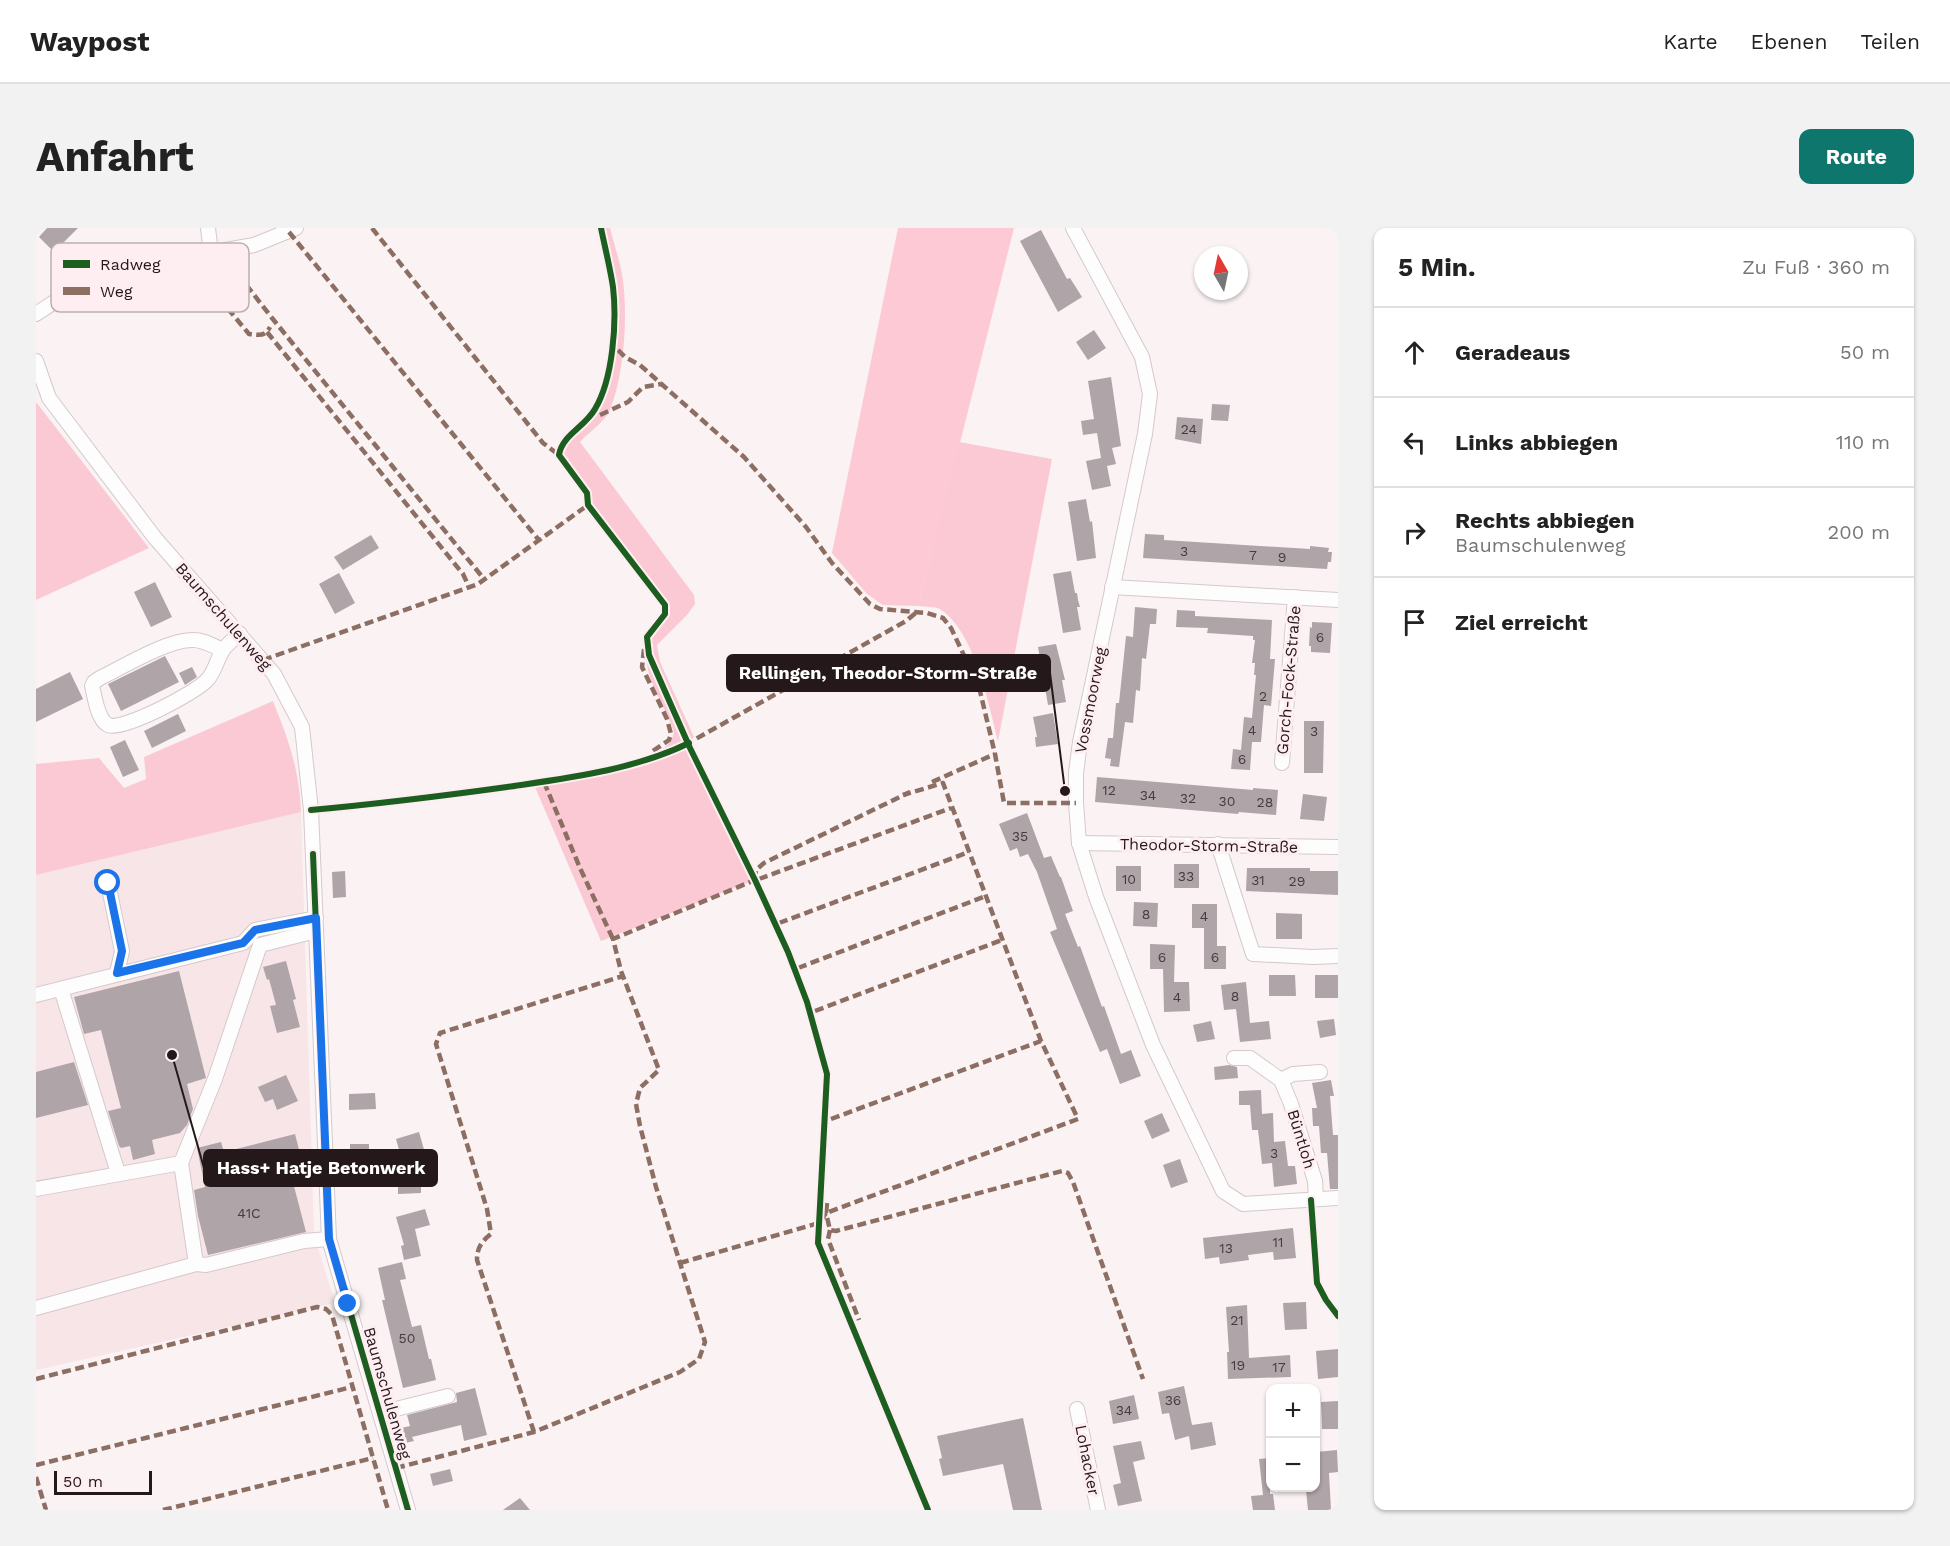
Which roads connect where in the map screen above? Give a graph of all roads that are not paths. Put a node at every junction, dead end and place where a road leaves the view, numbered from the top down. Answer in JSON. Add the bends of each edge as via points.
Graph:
{"nodes":[{"id":1,"x":208,"y":228,"type":"edge"},
{"id":2,"x":296,"y":228,"type":"edge"},
{"id":3,"x":1073,"y":228,"type":"edge"},
{"id":4,"x":210,"y":243,"type":"edge"},
{"id":5,"x":249,"y":246,"type":"edge"},
{"id":6,"x":51,"y":304,"type":"edge"},
{"id":7,"x":36,"y":314,"type":"edge"},
{"id":8,"x":36,"y":361,"type":"edge"},
{"id":9,"x":1112,"y":587,"type":"junction"},
{"id":10,"x":1295,"y":597,"type":"junction"},
{"id":11,"x":1338,"y":600,"type":"edge"},
{"id":12,"x":240,"y":634,"type":"junction"},
{"id":13,"x":223,"y":650,"type":"junction"},
{"id":14,"x":1282,"y":763,"type":"dead end"},
{"id":15,"x":1079,"y":843,"type":"junction"},
{"id":16,"x":1218,"y":844,"type":"junction"},
{"id":17,"x":1338,"y":847,"type":"edge"},
{"id":18,"x":108,"y":883,"type":"dead end"},
{"id":19,"x":316,"y":925,"type":"junction"},
{"id":20,"x":1338,"y":956,"type":"edge"},
{"id":21,"x":117,"y":973,"type":"junction"},
{"id":22,"x":61,"y":989,"type":"junction"},
{"id":23,"x":36,"y":995,"type":"edge"},
{"id":24,"x":1234,"y":1058,"type":"dead end"},
{"id":25,"x":1320,"y":1072,"type":"dead end"},
{"id":26,"x":1281,"y":1080,"type":"junction"},
{"id":27,"x":181,"y":1163,"type":"junction"},
{"id":28,"x":118,"y":1173,"type":"junction"},
{"id":29,"x":36,"y":1189,"type":"edge"},
{"id":30,"x":1338,"y":1198,"type":"edge"},
{"id":31,"x":1316,"y":1199,"type":"junction"},
{"id":32,"x":329,"y":1239,"type":"junction"},
{"id":33,"x":196,"y":1264,"type":"junction"},
{"id":34,"x":36,"y":1308,"type":"edge"},
{"id":35,"x":448,"y":1396,"type":"dead end"},
{"id":36,"x":1077,"y":1409,"type":"dead end"},
{"id":37,"x":380,"y":1413,"type":"junction"},
{"id":38,"x":408,"y":1510,"type":"edge"},
{"id":39,"x":1098,"y":1510,"type":"edge"}],
"edges":[{"from":1,"to":4,"type":"street"},
{"from":2,"to":5,"type":"street"},
{"from":3,"to":9,"type":"street","name":"Vossmoorweg","via":[[1142,357],[1150,394]]},
{"from":6,"to":7,"type":"street"},
{"from":8,"to":12,"type":"street","name":"Baumschulenweg","via":[[49,398],[155,538]]},
{"from":9,"to":10,"type":"street"},
{"from":9,"to":15,"type":"street","name":"Vossmoorweg","via":[[1080,742],[1076,783]]},
{"from":10,"to":11,"type":"street"},
{"from":10,"to":14,"type":"street","name":"Gorch-Fock-Straße"},
{"from":12,"to":13,"type":"street"},
{"from":12,"to":19,"type":"street","name":"Baumschulenweg","via":[[274,674],[302,727],[311,810]]},
{"from":13,"to":13,"type":"street","via":[[209,679],[181,698],[114,726],[101,716],[92,686],[100,678],[185,640],[199,640]]},
{"from":15,"to":16,"type":"street","name":"Theodor-Storm-Straße"},
{"from":15,"to":31,"type":"street","name":"Vossmoorweg","via":[[1153,1045],[1223,1191],[1243,1204]]},
{"from":16,"to":17,"type":"street","name":"Theodor-Storm-Straße"},
{"from":16,"to":20,"type":"street","via":[[1253,954]]},
{"from":18,"to":21,"type":"street","via":[[122,951]]},
{"from":19,"to":21,"type":"street","via":[[255,930],[243,943]]},
{"from":19,"to":27,"type":"street","via":[[260,945],[215,1079]]},
{"from":19,"to":32,"type":"street","name":"Baumschulenweg"},
{"from":21,"to":22,"type":"street"},
{"from":22,"to":23,"type":"street"},
{"from":22,"to":28,"type":"street"},
{"from":24,"to":26,"type":"street","via":[[1250,1058]]},
{"from":25,"to":26,"type":"street","via":[[1293,1074]]},
{"from":26,"to":31,"type":"street","name":"Büntloh","via":[[1315,1181]]},
{"from":27,"to":28,"type":"street"},
{"from":27,"to":33,"type":"street"},
{"from":28,"to":29,"type":"street"},
{"from":30,"to":31,"type":"street","name":"Vossmoorweg"},
{"from":32,"to":33,"type":"street"},
{"from":32,"to":37,"type":"street","name":"Baumschulenweg"},
{"from":33,"to":34,"type":"street"},
{"from":35,"to":37,"type":"street"},
{"from":36,"to":39,"type":"street","name":"Lohacker"},
{"from":37,"to":38,"type":"street","name":"Baumschulenweg"}]}
